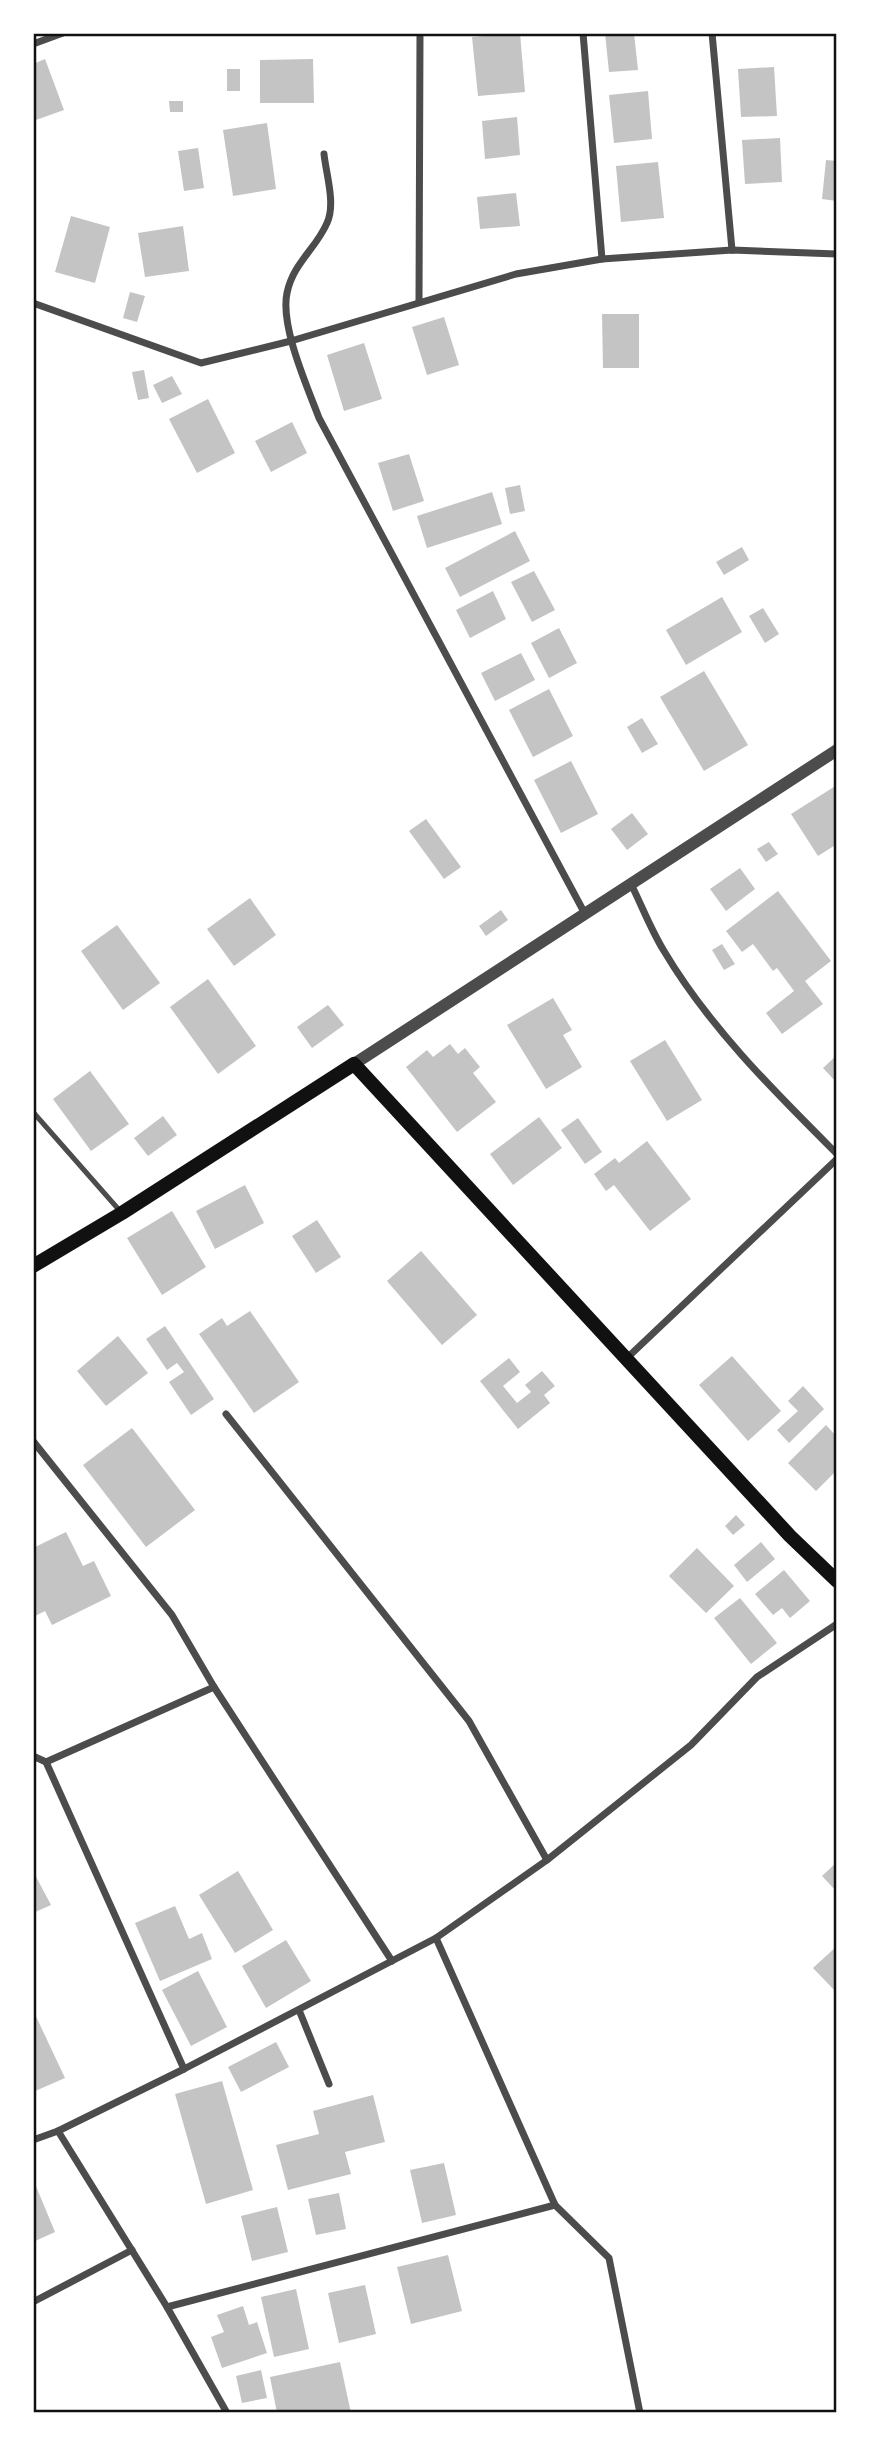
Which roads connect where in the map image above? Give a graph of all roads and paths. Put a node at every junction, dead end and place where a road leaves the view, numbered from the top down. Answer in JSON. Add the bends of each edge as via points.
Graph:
{"nodes":[{"id":1,"x":63,"y":33,"type":"edge"},
{"id":2,"x":420,"y":33,"type":"edge"},
{"id":3,"x":583,"y":33,"type":"edge"},
{"id":4,"x":712,"y":33,"type":"edge"},
{"id":5,"x":33,"y":44,"type":"edge"},
{"id":6,"x":324,"y":154,"type":"dead end"},
{"id":7,"x":732,"y":250,"type":"junction"},
{"id":8,"x":837,"y":254,"type":"edge"},
{"id":9,"x":602,"y":259,"type":"junction"},
{"id":10,"x":419,"y":302,"type":"junction"},
{"id":11,"x":33,"y":303,"type":"edge"},
{"id":12,"x":291,"y":341,"type":"junction"},
{"id":13,"x":837,"y":750,"type":"edge"},
{"id":14,"x":630,"y":882,"type":"junction"},
{"id":15,"x":584,"y":912,"type":"junction"},
{"id":16,"x":354,"y":1064,"type":"junction"},
{"id":17,"x":33,"y":1112,"type":"edge"},
{"id":18,"x":837,"y":1156,"type":"edge"},
{"id":19,"x":122,"y":1213,"type":"junction"},
{"id":20,"x":33,"y":1266,"type":"edge"},
{"id":21,"x":627,"y":1358,"type":"junction"},
{"id":22,"x":226,"y":1415,"type":"dead end"},
{"id":23,"x":33,"y":1441,"type":"edge"},
{"id":24,"x":837,"y":1581,"type":"edge"},
{"id":25,"x":837,"y":1624,"type":"edge"},
{"id":26,"x":214,"y":1687,"type":"junction"},
{"id":27,"x":33,"y":1756,"type":"edge"},
{"id":28,"x":46,"y":1762,"type":"junction"},
{"id":29,"x":547,"y":1860,"type":"junction"},
{"id":30,"x":436,"y":1938,"type":"junction"},
{"id":31,"x":392,"y":1961,"type":"junction"},
{"id":32,"x":299,"y":2010,"type":"junction"},
{"id":33,"x":184,"y":2069,"type":"junction"},
{"id":34,"x":329,"y":2084,"type":"dead end"},
{"id":35,"x":58,"y":2131,"type":"junction"},
{"id":36,"x":33,"y":2140,"type":"edge"},
{"id":37,"x":555,"y":2205,"type":"junction"},
{"id":38,"x":132,"y":2250,"type":"junction"},
{"id":39,"x":33,"y":2302,"type":"edge"},
{"id":40,"x":167,"y":2307,"type":"junction"},
{"id":41,"x":227,"y":2413,"type":"edge"},
{"id":42,"x":640,"y":2413,"type":"edge"}],
"edges":[{"from":1,"to":5,"type":"street"},
{"from":2,"to":10,"type":"street"},
{"from":3,"to":9,"type":"street"},
{"from":4,"to":7,"type":"street"},
{"from":6,"to":12,"type":"street","via":[[331,209],[328,222],[299,260],[286,294]]},
{"from":7,"to":8,"type":"street"},
{"from":7,"to":9,"type":"street"},
{"from":9,"to":10,"type":"street","via":[[516,274]]},
{"from":10,"to":12,"type":"street"},
{"from":11,"to":12,"type":"street","via":[[201,363]]},
{"from":12,"to":15,"type":"street","via":[[319,418]]},
{"from":13,"to":14,"type":"street"},
{"from":14,"to":15,"type":"street"},
{"from":14,"to":18,"type":"street","via":[[664,951],[703,1005],[760,1077]]},
{"from":15,"to":16,"type":"street"},
{"from":16,"to":19,"type":"main road"},
{"from":16,"to":21,"type":"main road"},
{"from":17,"to":19,"type":"lane"},
{"from":18,"to":21,"type":"street"},
{"from":19,"to":20,"type":"main road"},
{"from":21,"to":24,"type":"main road"},
{"from":22,"to":29,"type":"street","via":[[469,1721]]},
{"from":23,"to":26,"type":"street","via":[[172,1615]]},
{"from":25,"to":29,"type":"street","via":[[757,1677],[691,1745]]},
{"from":26,"to":28,"type":"street"},
{"from":26,"to":31,"type":"street"},
{"from":27,"to":28,"type":"street"},
{"from":28,"to":33,"type":"street"},
{"from":29,"to":30,"type":"street"},
{"from":30,"to":31,"type":"street"},
{"from":30,"to":37,"type":"street"},
{"from":31,"to":32,"type":"street"},
{"from":32,"to":33,"type":"street"},
{"from":32,"to":34,"type":"street"},
{"from":33,"to":35,"type":"street"},
{"from":35,"to":36,"type":"street"},
{"from":35,"to":38,"type":"street"},
{"from":37,"to":40,"type":"street"},
{"from":37,"to":42,"type":"street","via":[[609,2258]]},
{"from":38,"to":39,"type":"street"},
{"from":38,"to":40,"type":"street"},
{"from":40,"to":41,"type":"street"}]}
